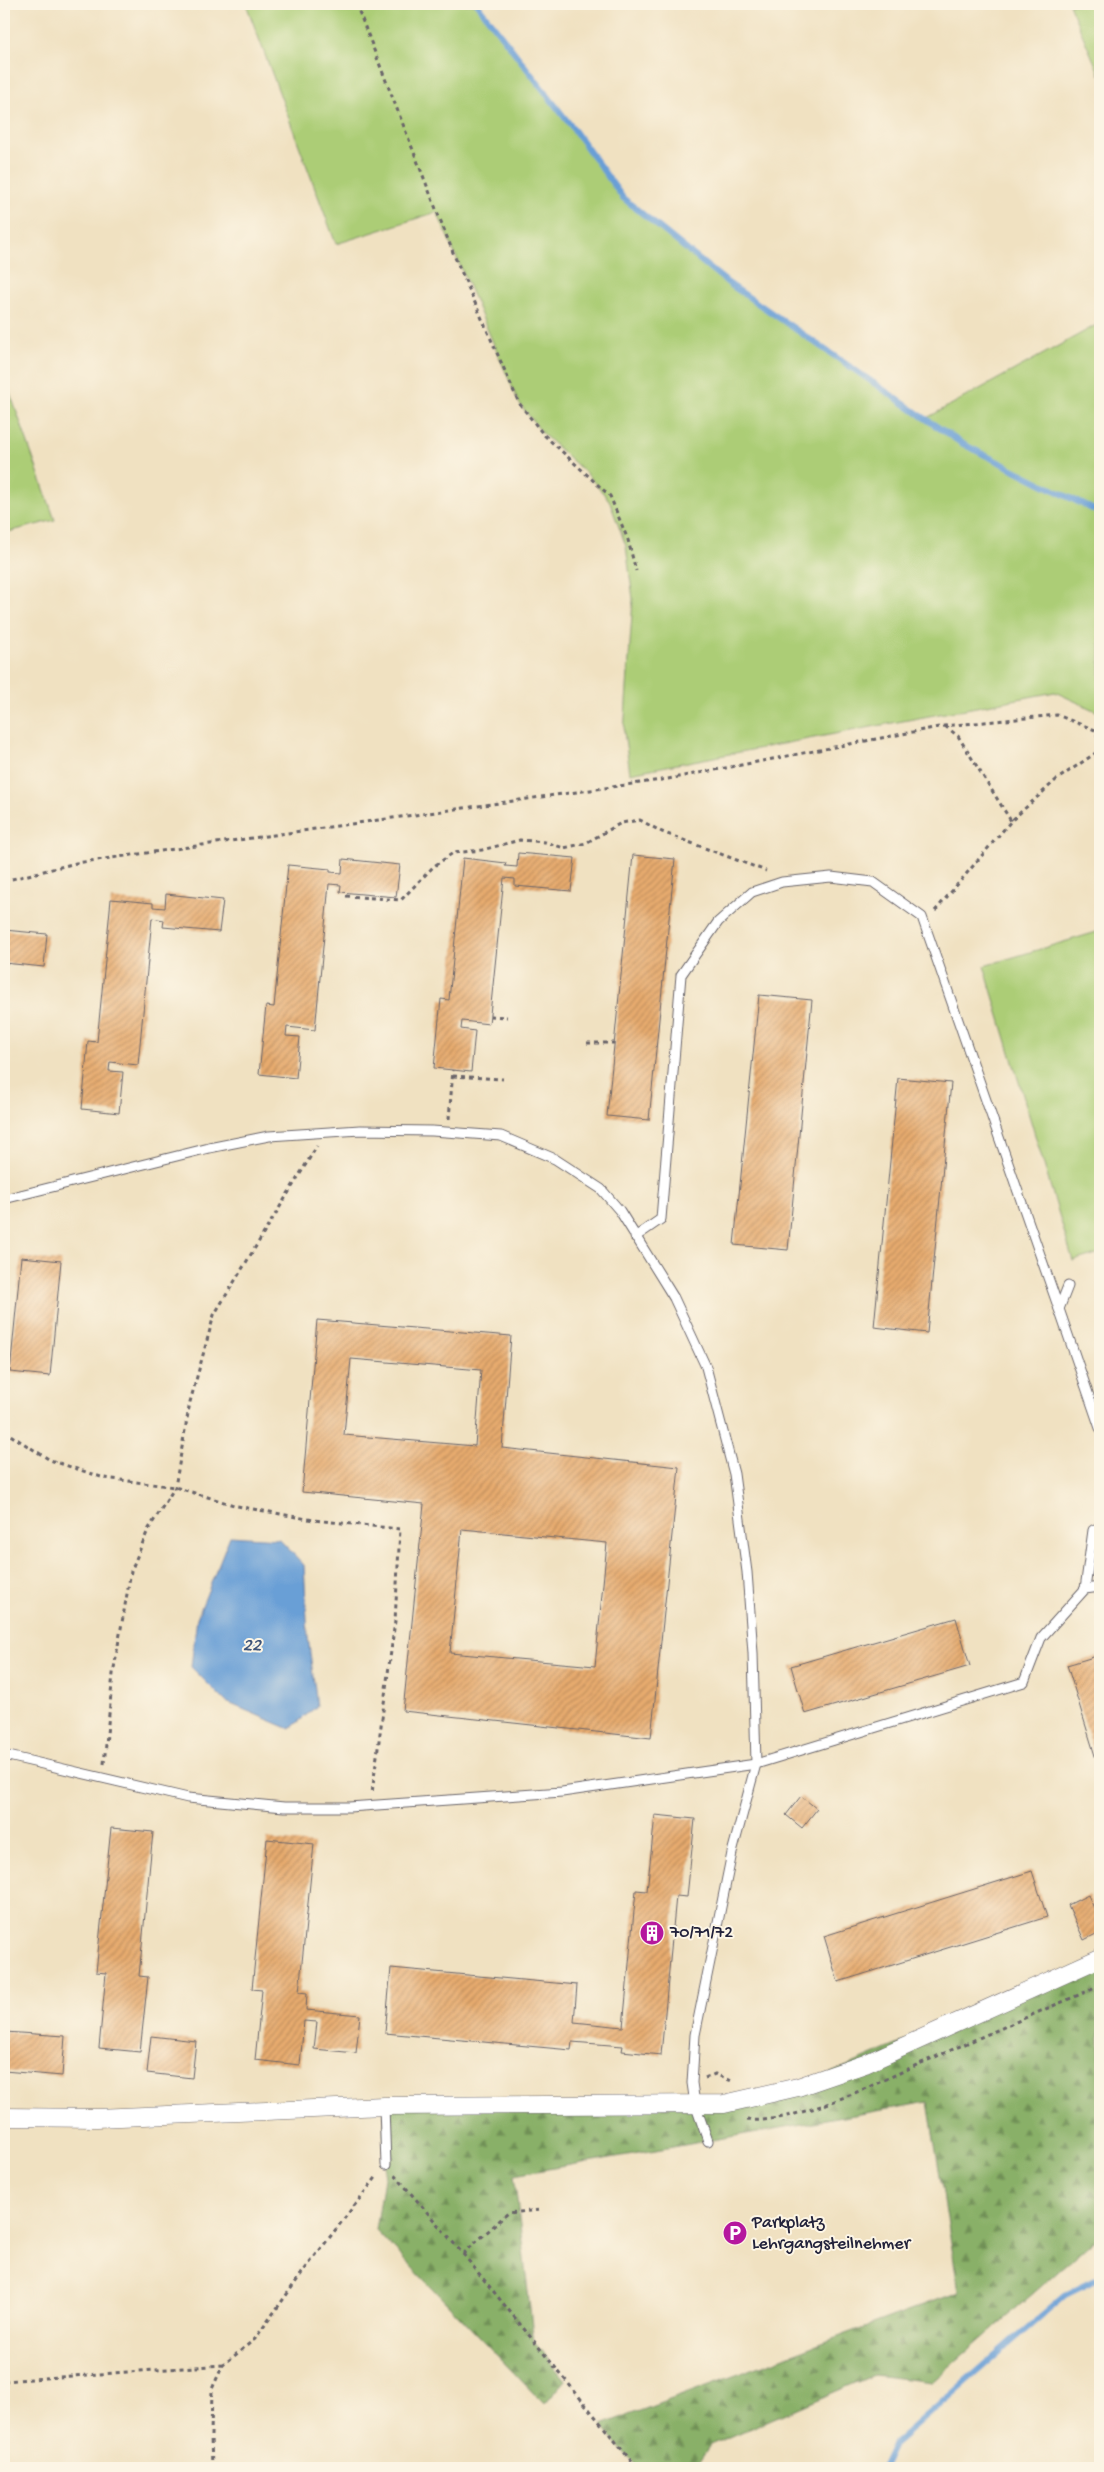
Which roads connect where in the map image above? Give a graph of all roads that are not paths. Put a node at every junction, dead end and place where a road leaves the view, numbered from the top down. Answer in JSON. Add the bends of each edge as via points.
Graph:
{"nodes":[{"id":1,"x":4,"y":1198,"type":"edge"},
{"id":2,"x":635,"y":1238,"type":"junction"},
{"id":3,"x":1068,"y":1286,"type":"dead end"},
{"id":4,"x":1059,"y":1309,"type":"junction"},
{"id":5,"x":1100,"y":1428,"type":"edge"},
{"id":6,"x":1100,"y":1527,"type":"edge"},
{"id":7,"x":1100,"y":1587,"type":"edge"},
{"id":8,"x":1085,"y":1589,"type":"junction"},
{"id":9,"x":4,"y":1755,"type":"edge"},
{"id":10,"x":756,"y":1764,"type":"junction"},
{"id":11,"x":1100,"y":1958,"type":"edge"},
{"id":12,"x":695,"y":2104,"type":"junction"},
{"id":13,"x":384,"y":2106,"type":"junction"},
{"id":14,"x":4,"y":2118,"type":"edge"},
{"id":15,"x":708,"y":2141,"type":"dead end"},
{"id":16,"x":386,"y":2165,"type":"road end"}],
"edges":[{"from":1,"to":2,"type":"lane","via":[[268,1136],[360,1130],[447,1132],[502,1136],[555,1159],[601,1188],[620,1211]]},
{"from":2,"to":4,"type":"lane","via":[[661,1219],[681,975],[718,922],[752,892],[782,882],[831,877],[873,882],[922,917]]},
{"from":2,"to":10,"type":"lane","via":[[674,1298],[706,1367],[734,1474],[747,1572]]},
{"from":3,"to":4,"type":"lane"},
{"from":4,"to":5,"type":"lane"},
{"from":6,"to":8,"type":"lane","via":[[1093,1530]]},
{"from":7,"to":8,"type":"lane"},
{"from":8,"to":10,"type":"lane","via":[[1041,1638],[1024,1682]]},
{"from":9,"to":10,"type":"lane","via":[[188,1798],[284,1807],[370,1806],[562,1792]]},
{"from":10,"to":12,"type":"lane","via":[[732,1853],[695,2035],[692,2083]]},
{"from":11,"to":12,"type":"street","via":[[865,2064],[798,2087],[724,2104]]},
{"from":12,"to":13,"type":"street"},
{"from":12,"to":15,"type":"lane"},
{"from":13,"to":14,"type":"street","via":[[97,2118]]},
{"from":13,"to":16,"type":"lane"}]}
